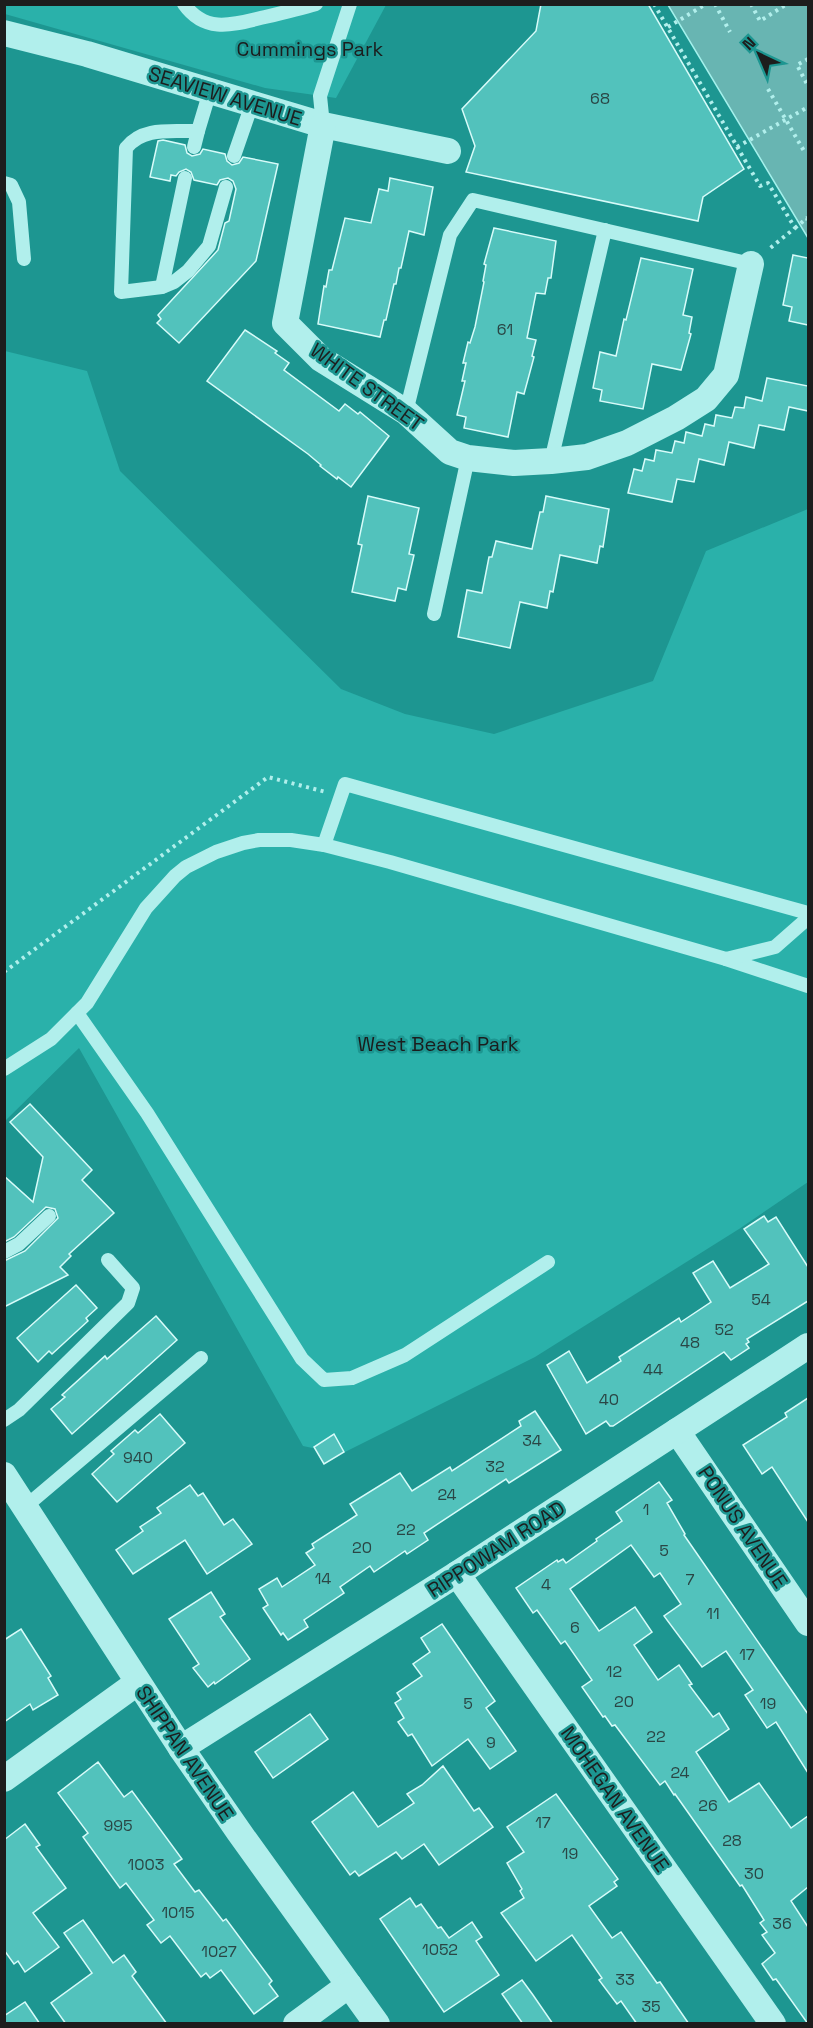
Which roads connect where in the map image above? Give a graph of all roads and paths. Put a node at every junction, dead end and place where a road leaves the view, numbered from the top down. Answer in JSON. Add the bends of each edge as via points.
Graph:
{"nodes":[{"id":1,"x":184,"y":4,"type":"edge"},
{"id":2,"x":316,"y":4,"type":"edge"},
{"id":3,"x":350,"y":4,"type":"edge"},
{"id":4,"x":654,"y":4,"type":"edge"},
{"id":5,"x":714,"y":4,"type":"edge"},
{"id":6,"x":751,"y":4,"type":"edge"},
{"id":7,"x":787,"y":4,"type":"edge"},
{"id":8,"x":704,"y":6,"type":"edge"},
{"id":9,"x":668,"y":27,"type":"junction"},
{"id":10,"x":730,"y":32,"type":"dead end"},
{"id":11,"x":4,"y":33,"type":"edge"},
{"id":12,"x":808,"y":59,"type":"edge"},
{"id":13,"x":808,"y":86,"type":"edge"},
{"id":14,"x":768,"y":89,"type":"dead end"},
{"id":15,"x":210,"y":91,"type":"junction"},
{"id":16,"x":252,"y":104,"type":"junction"},
{"id":17,"x":808,"y":107,"type":"edge"},
{"id":18,"x":786,"y":120,"type":"junction"},
{"id":19,"x":323,"y":125,"type":"junction"},
{"id":20,"x":198,"y":131,"type":"junction"},
{"id":21,"x":194,"y":147,"type":"dead end"},
{"id":22,"x":737,"y":147,"type":"junction"},
{"id":23,"x":448,"y":151,"type":"dead end"},
{"id":24,"x":804,"y":151,"type":"dead end"},
{"id":25,"x":234,"y":156,"type":"dead end"},
{"id":26,"x":185,"y":178,"type":"dead end"},
{"id":27,"x":4,"y":183,"type":"edge"},
{"id":28,"x":225,"y":187,"type":"dead end"},
{"id":29,"x":808,"y":223,"type":"edge"},
{"id":30,"x":795,"y":228,"type":"junction"},
{"id":31,"x":605,"y":230,"type":"junction"},
{"id":32,"x":24,"y":259,"type":"dead end"},
{"id":33,"x":751,"y":264,"type":"junction"},
{"id":34,"x":162,"y":287,"type":"junction"},
{"id":35,"x":406,"y":412,"type":"junction"},
{"id":36,"x":468,"y":458,"type":"junction"},
{"id":37,"x":551,"y":461,"type":"junction"},
{"id":38,"x":434,"y":614,"type":"dead end"},
{"id":39,"x":324,"y":845,"type":"junction"},
{"id":40,"x":808,"y":916,"type":"edge"},
{"id":41,"x":726,"y":959,"type":"junction"},
{"id":42,"x":808,"y":986,"type":"edge"},
{"id":43,"x":77,"y":1013,"type":"junction"},
{"id":44,"x":4,"y":1069,"type":"edge"},
{"id":45,"x":49,"y":1216,"type":"dead end"},
{"id":46,"x":4,"y":1252,"type":"edge"},
{"id":47,"x":108,"y":1260,"type":"dead end"},
{"id":48,"x":548,"y":1262,"type":"dead end"},
{"id":49,"x":808,"y":1346,"type":"edge"},
{"id":50,"x":201,"y":1358,"type":"dead end"},
{"id":51,"x":4,"y":1420,"type":"edge"},
{"id":52,"x":677,"y":1431,"type":"junction"},
{"id":53,"x":4,"y":1474,"type":"edge"},
{"id":54,"x":25,"y":1507,"type":"junction"},
{"id":55,"x":457,"y":1574,"type":"junction"},
{"id":56,"x":808,"y":1623,"type":"edge"},
{"id":57,"x":137,"y":1683,"type":"junction"},
{"id":58,"x":181,"y":1748,"type":"junction"},
{"id":59,"x":4,"y":1779,"type":"edge"},
{"id":60,"x":349,"y":1985,"type":"junction"},
{"id":61,"x":296,"y":2024,"type":"edge"},
{"id":62,"x":377,"y":2024,"type":"edge"},
{"id":63,"x":773,"y":2024,"type":"edge"}],
"edges":[{"from":1,"to":2,"type":"lane","via":[[199,19],[228,25]]},
{"from":3,"to":19,"type":"lane","via":[[320,96]]},
{"from":4,"to":9,"type":"path"},
{"from":5,"to":10,"type":"path"},
{"from":6,"to":7,"type":"path","via":[[760,21]]},
{"from":8,"to":9,"type":"path"},
{"from":9,"to":22,"type":"path"},
{"from":11,"to":15,"type":"street","name":"SEAVIEW AVENUE"},
{"from":12,"to":13,"type":"path","via":[[797,65]]},
{"from":14,"to":18,"type":"path"},
{"from":15,"to":16,"type":"street","name":"SEAVIEW AVENUE"},
{"from":15,"to":20,"type":"lane"},
{"from":16,"to":19,"type":"street","name":"SEAVIEW AVENUE"},
{"from":16,"to":25,"type":"lane"},
{"from":17,"to":18,"type":"path"},
{"from":18,"to":22,"type":"path"},
{"from":18,"to":24,"type":"path"},
{"from":19,"to":23,"type":"street","name":"SEAVIEW AVENUE"},
{"from":19,"to":35,"type":"street","name":"WHITE STREET","via":[[285,323],[321,359]]},
{"from":20,"to":21,"type":"lane"},
{"from":20,"to":34,"type":"lane","via":[[148,132],[133,138],[126,148],[121,292]]},
{"from":22,"to":30,"type":"path","via":[[760,186],[768,183]]},
{"from":26,"to":34,"type":"lane"},
{"from":27,"to":32,"type":"lane","via":[[11,185],[19,202]]},
{"from":28,"to":34,"type":"lane","via":[[209,246],[188,271]]},
{"from":29,"to":30,"type":"path","via":[[807,218]]},
{"from":30,"to":33,"type":"path"},
{"from":31,"to":33,"type":"lane"},
{"from":31,"to":35,"type":"lane","via":[[473,200],[450,235]]},
{"from":31,"to":37,"type":"lane"},
{"from":33,"to":37,"type":"street","name":"WHITE STREET","via":[[726,375],[706,399],[627,443],[587,457]]},
{"from":35,"to":36,"type":"street","name":"WHITE STREET","via":[[450,452]]},
{"from":36,"to":37,"type":"street","name":"WHITE STREET","via":[[514,463]]},
{"from":36,"to":38,"type":"lane"},
{"from":39,"to":40,"type":"lane","via":[[345,784]]},
{"from":39,"to":41,"type":"lane"},
{"from":39,"to":43,"type":"lane","via":[[275,840],[243,843],[186,867],[146,908]]},
{"from":40,"to":41,"type":"lane","via":[[775,947]]},
{"from":41,"to":42,"type":"lane"},
{"from":43,"to":44,"type":"lane","via":[[51,1039]]},
{"from":43,"to":48,"type":"lane","via":[[147,1113],[302,1359],[324,1380],[352,1378],[405,1355]]},
{"from":45,"to":46,"type":"lane","via":[[19,1244]]},
{"from":47,"to":51,"type":"lane","via":[[133,1288],[128,1303],[19,1410]]},
{"from":49,"to":52,"type":"street","name":"RIPPOWAM ROAD"},
{"from":50,"to":54,"type":"lane"},
{"from":52,"to":55,"type":"street","name":"RIPPOWAM ROAD"},
{"from":52,"to":56,"type":"street","name":"PONUS AVENUE"},
{"from":53,"to":54,"type":"street","name":"SHIPPAN AVENUE"},
{"from":54,"to":57,"type":"street","name":"SHIPPAN AVENUE"},
{"from":55,"to":58,"type":"street","name":"RIPPOWAM ROAD"},
{"from":55,"to":63,"type":"street","name":"MOHEGAN AVENUE"},
{"from":57,"to":58,"type":"street","name":"SHIPPAN AVENUE"},
{"from":57,"to":59,"type":"street"},
{"from":58,"to":60,"type":"street","name":"SHIPPAN AVENUE"},
{"from":60,"to":61,"type":"street"},
{"from":60,"to":62,"type":"street","name":"SHIPPAN AVENUE"}]}
